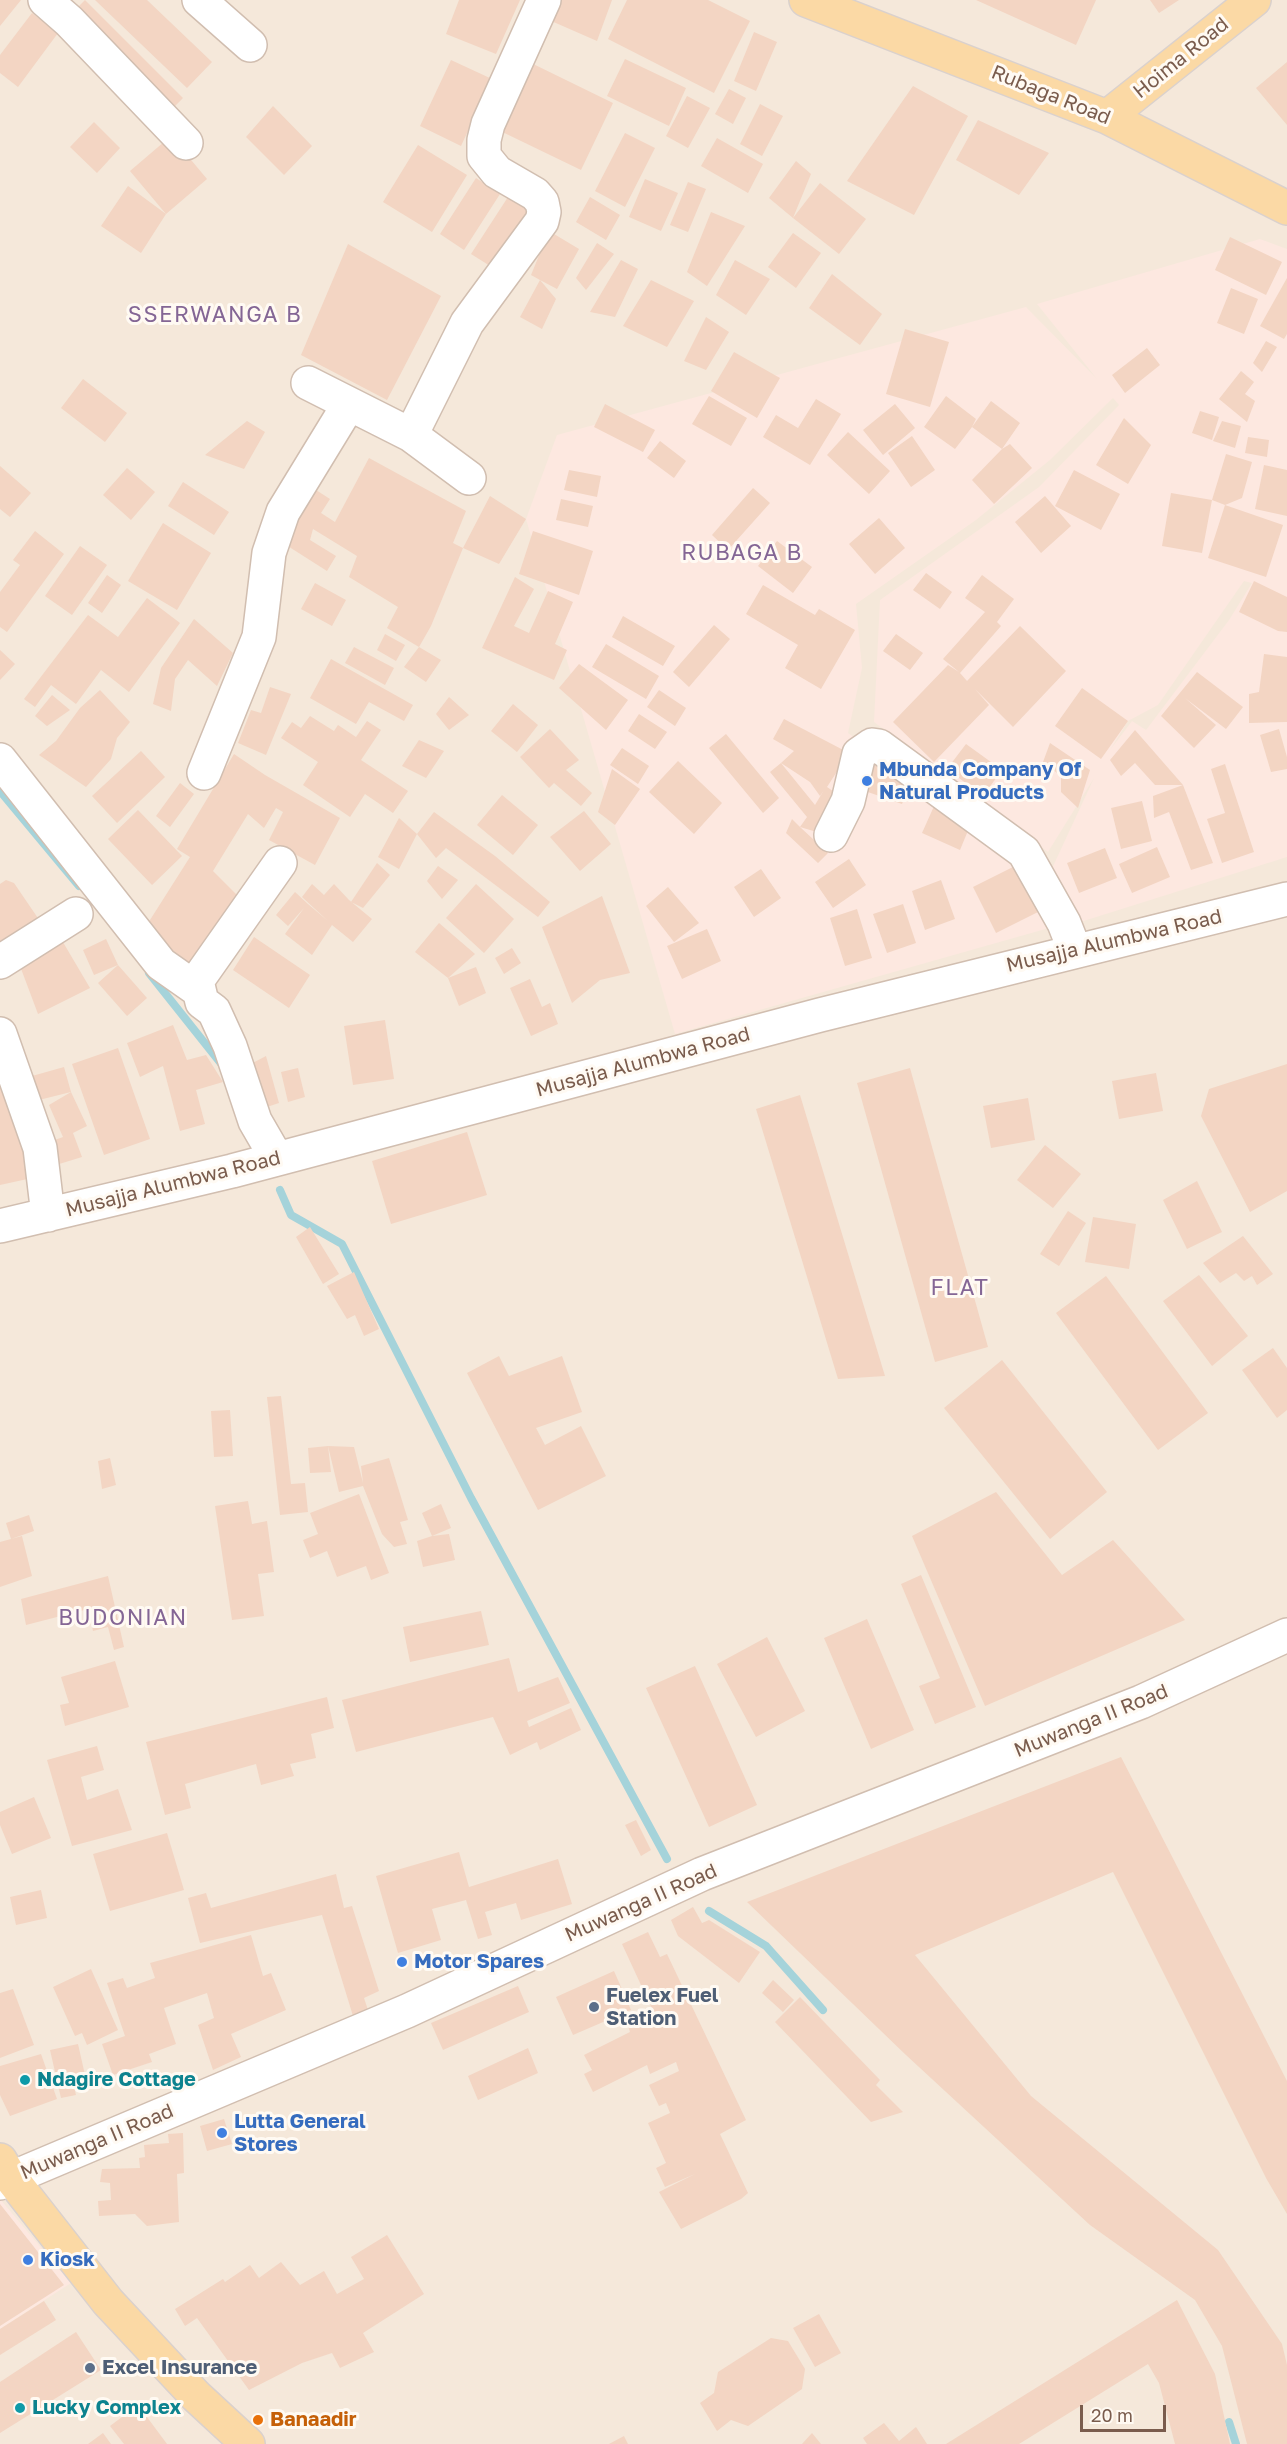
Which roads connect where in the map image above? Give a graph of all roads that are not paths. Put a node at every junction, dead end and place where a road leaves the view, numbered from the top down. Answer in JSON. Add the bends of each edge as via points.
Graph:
{"nodes":[{"id":1,"x":45,"y":0,"type":"edge"},
{"id":2,"x":199,"y":0,"type":"edge"},
{"id":3,"x":544,"y":0,"type":"edge"},
{"id":4,"x":806,"y":0,"type":"edge"},
{"id":5,"x":1254,"y":0,"type":"edge"},
{"id":6,"x":250,"y":45,"type":"dead end"},
{"id":7,"x":1107,"y":117,"type":"junction"},
{"id":8,"x":186,"y":143,"type":"dead end"},
{"id":9,"x":1287,"y":208,"type":"edge"},
{"id":10,"x":308,"y":383,"type":"dead end"},
{"id":11,"x":349,"y":404,"type":"junction"},
{"id":12,"x":411,"y":435,"type":"junction"},
{"id":13,"x":469,"y":478,"type":"dead end"},
{"id":14,"x":0,"y":760,"type":"edge"},
{"id":15,"x":204,"y":773,"type":"dead end"},
{"id":16,"x":831,"y":835,"type":"dead end"},
{"id":17,"x":280,"y":864,"type":"dead end"},
{"id":18,"x":1287,"y":898,"type":"edge"},
{"id":19,"x":76,"y":914,"type":"dead end"},
{"id":20,"x":1075,"y":951,"type":"junction"},
{"id":21,"x":0,"y":962,"type":"edge"},
{"id":22,"x":198,"y":990,"type":"junction"},
{"id":23,"x":0,"y":1034,"type":"edge"},
{"id":24,"x":277,"y":1159,"type":"junction"},
{"id":25,"x":48,"y":1215,"type":"junction"},
{"id":26,"x":0,"y":1226,"type":"edge"},
{"id":27,"x":1287,"y":1635,"type":"edge"},
{"id":28,"x":4,"y":2174,"type":"edge"},
{"id":29,"x":248,"y":2444,"type":"edge"}],
"edges":[{"from":1,"to":8,"type":"street"},
{"from":2,"to":6,"type":"street"},
{"from":3,"to":12,"type":"street","via":[[483,140],[484,156],[497,172],[542,202],[542,220],[467,323]]},
{"from":4,"to":7,"type":"main road","name":"Rubaga Road"},
{"from":5,"to":7,"type":"main road","name":"Hoima Road"},
{"from":7,"to":9,"type":"main road","name":"Rubaga Road"},
{"from":10,"to":11,"type":"street"},
{"from":11,"to":12,"type":"street"},
{"from":11,"to":15,"type":"street","via":[[283,512],[269,553],[259,638]]},
{"from":12,"to":13,"type":"street"},
{"from":14,"to":22,"type":"street","via":[[161,964]]},
{"from":16,"to":20,"type":"street","via":[[848,801],[859,754],[872,745],[879,746],[1024,852],[1064,923]]},
{"from":17,"to":22,"type":"street","via":[[197,981]]},
{"from":18,"to":20,"type":"street","name":"Musajja Alumbwa Road"},
{"from":19,"to":21,"type":"street"},
{"from":20,"to":24,"type":"street","name":"Musajja Alumbwa Road"},
{"from":22,"to":24,"type":"street","via":[[202,1002],[214,1011],[255,1121]]},
{"from":23,"to":25,"type":"street","via":[[40,1148]]},
{"from":24,"to":25,"type":"street","name":"Musajja Alumbwa Road"},
{"from":25,"to":26,"type":"street","name":"Musajja Alumbwa Road"},
{"from":27,"to":28,"type":"street","name":"Muwanga II Road","via":[[1141,1702],[702,1874],[407,2010]]},
{"from":28,"to":29,"type":"main road","via":[[108,2302],[196,2396]]}]}
